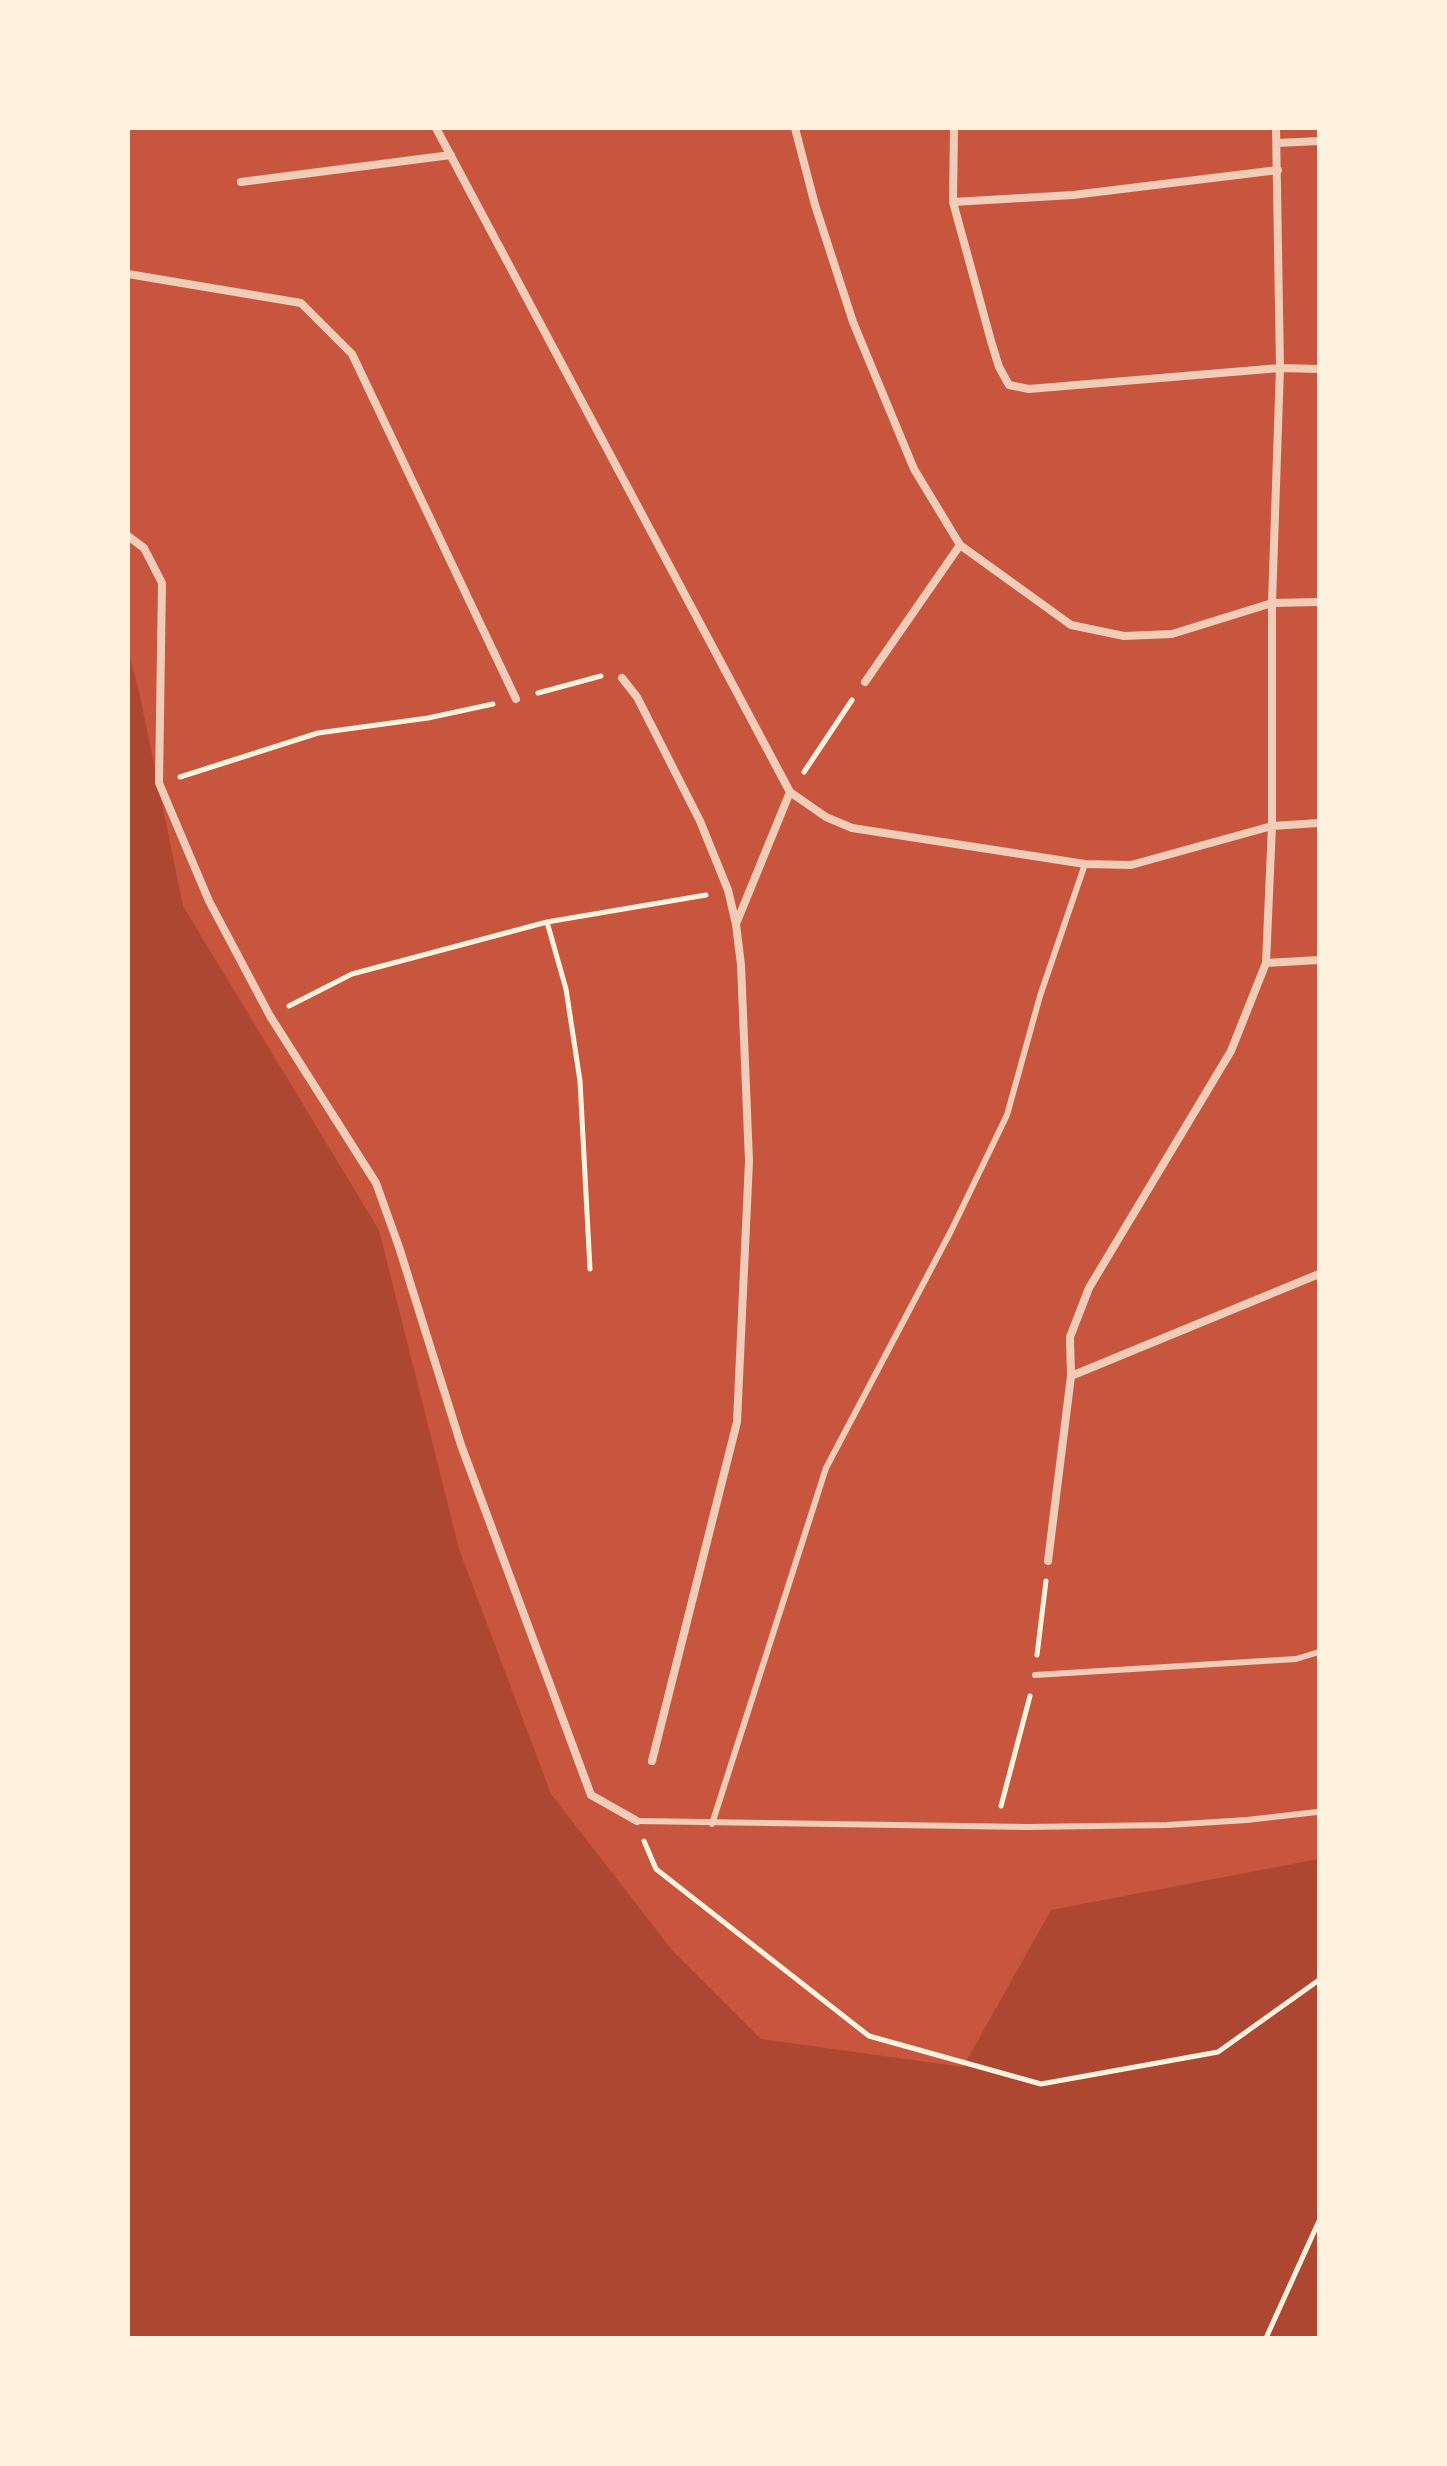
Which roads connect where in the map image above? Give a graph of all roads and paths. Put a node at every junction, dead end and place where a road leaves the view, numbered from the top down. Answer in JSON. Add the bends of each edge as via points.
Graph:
{"nodes":[{"id":1,"x":436,"y":128,"type":"edge"},
{"id":2,"x":795,"y":128,"type":"edge"},
{"id":3,"x":954,"y":128,"type":"edge"},
{"id":4,"x":1276,"y":128,"type":"edge"},
{"id":5,"x":1319,"y":141,"type":"edge"},
{"id":6,"x":1277,"y":143,"type":"junction"},
{"id":7,"x":451,"y":155,"type":"junction"},
{"id":8,"x":1278,"y":170,"type":"junction"},
{"id":9,"x":241,"y":182,"type":"dead end"},
{"id":10,"x":953,"y":202,"type":"junction"},
{"id":11,"x":128,"y":274,"type":"edge"},
{"id":12,"x":1280,"y":368,"type":"junction"},
{"id":13,"x":1319,"y":369,"type":"edge"},
{"id":14,"x":128,"y":536,"type":"edge"},
{"id":15,"x":960,"y":545,"type":"junction"},
{"id":16,"x":1319,"y":602,"type":"edge"},
{"id":17,"x":1272,"y":603,"type":"junction"},
{"id":18,"x":622,"y":678,"type":"joint"},
{"id":19,"x":865,"y":682,"type":"joint"},
{"id":20,"x":516,"y":699,"type":"junction"},
{"id":21,"x":159,"y":783,"type":"junction"},
{"id":22,"x":790,"y":792,"type":"junction"},
{"id":23,"x":1319,"y":823,"type":"edge"},
{"id":24,"x":1272,"y":826,"type":"junction"},
{"id":25,"x":1085,"y":864,"type":"junction"},
{"id":26,"x":728,"y":890,"type":"junction"},
{"id":27,"x":547,"y":922,"type":"junction"},
{"id":28,"x":736,"y":924,"type":"junction"},
{"id":29,"x":1319,"y":960,"type":"edge"},
{"id":30,"x":1266,"y":963,"type":"junction"},
{"id":31,"x":270,"y":1016,"type":"junction"},
{"id":32,"x":590,"y":1269,"type":"dead end"},
{"id":33,"x":1319,"y":1274,"type":"edge"},
{"id":34,"x":1071,"y":1376,"type":"junction"},
{"id":35,"x":1048,"y":1561,"type":"dead end"},
{"id":36,"x":1319,"y":1652,"type":"edge"},
{"id":37,"x":1035,"y":1675,"type":"dead end"},
{"id":38,"x":652,"y":1761,"type":"dead end"},
{"id":39,"x":1317,"y":1812,"type":"dead end"},
{"id":40,"x":637,"y":1821,"type":"junction"},
{"id":41,"x":712,"y":1824,"type":"junction"},
{"id":42,"x":1319,"y":1980,"type":"edge"},
{"id":43,"x":1319,"y":2221,"type":"edge"},
{"id":44,"x":1266,"y":2338,"type":"edge"}],
"edges":[{"from":1,"to":7,"type":"street"},
{"from":2,"to":15,"type":"street","via":[[853,322],[914,469]]},
{"from":3,"to":10,"type":"street"},
{"from":4,"to":6,"type":"street"},
{"from":5,"to":6,"type":"street"},
{"from":6,"to":8,"type":"street"},
{"from":7,"to":9,"type":"street"},
{"from":7,"to":22,"type":"street"},
{"from":8,"to":10,"type":"street","via":[[1073,195]]},
{"from":8,"to":12,"type":"street"},
{"from":10,"to":12,"type":"street","via":[[991,341],[1009,385],[1029,389]]},
{"from":11,"to":20,"type":"street","via":[[301,303],[352,354]]},
{"from":12,"to":13,"type":"street"},
{"from":12,"to":17,"type":"street"},
{"from":14,"to":21,"type":"street","via":[[144,548],[162,583]]},
{"from":15,"to":17,"type":"street","via":[[1071,625],[1124,636],[1172,634]]},
{"from":15,"to":19,"type":"street"},
{"from":16,"to":17,"type":"street"},
{"from":17,"to":24,"type":"street"},
{"from":18,"to":20,"type":"path","via":[[600,676]]},
{"from":18,"to":26,"type":"street","via":[[637,697],[700,821]]},
{"from":19,"to":22,"type":"path"},
{"from":20,"to":21,"type":"path","via":[[318,733]]},
{"from":21,"to":31,"type":"street","via":[[209,901]]},
{"from":22,"to":25,"type":"street","via":[[852,828]]},
{"from":22,"to":28,"type":"street"},
{"from":23,"to":24,"type":"street"},
{"from":24,"to":25,"type":"street","via":[[1131,865]]},
{"from":24,"to":30,"type":"street"},
{"from":25,"to":41,"type":"lane","via":[[1007,1115],[826,1468]]},
{"from":26,"to":27,"type":"path"},
{"from":26,"to":28,"type":"street"},
{"from":27,"to":31,"type":"path","via":[[352,974]]},
{"from":27,"to":32,"type":"path","via":[[566,989],[580,1081]]},
{"from":28,"to":38,"type":"street","via":[[749,1161],[737,1422]]},
{"from":29,"to":30,"type":"street"},
{"from":30,"to":34,"type":"street","via":[[1231,1051],[1089,1288],[1070,1337]]},
{"from":31,"to":40,"type":"street","via":[[376,1183],[461,1445],[591,1795]]},
{"from":33,"to":34,"type":"street"},
{"from":34,"to":35,"type":"street"},
{"from":36,"to":37,"type":"lane","via":[[1296,1659]]},
{"from":39,"to":41,"type":"lane","via":[[1167,1825]]},
{"from":40,"to":41,"type":"lane"},
{"from":40,"to":42,"type":"path","via":[[656,1869],[869,2036],[1041,2084],[1218,2052]]},
{"from":43,"to":44,"type":"path"}]}
